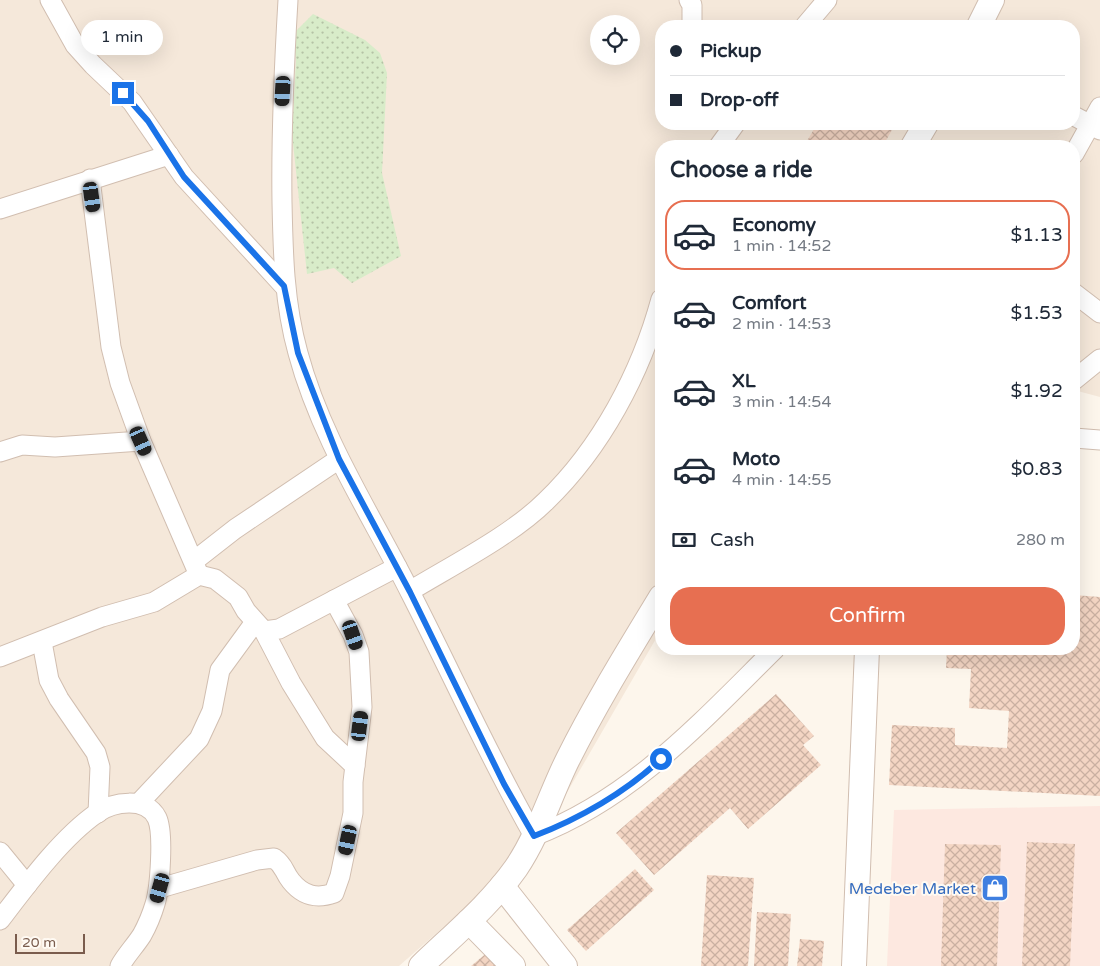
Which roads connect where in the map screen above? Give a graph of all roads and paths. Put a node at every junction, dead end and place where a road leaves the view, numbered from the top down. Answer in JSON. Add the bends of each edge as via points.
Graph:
{"nodes":[{"id":1,"x":50,"y":0,"type":"edge"},
{"id":2,"x":288,"y":0,"type":"edge"},
{"id":3,"x":689,"y":0,"type":"edge"},
{"id":4,"x":827,"y":0,"type":"edge"},
{"id":5,"x":992,"y":0,"type":"edge"},
{"id":6,"x":692,"y":20,"type":"edge"},
{"id":7,"x":810,"y":20,"type":"edge"},
{"id":8,"x":982,"y":20,"type":"edge"},
{"id":9,"x":1100,"y":108,"type":"edge"},
{"id":10,"x":1088,"y":124,"type":"edge"},
{"id":11,"x":1080,"y":141,"type":"edge"},
{"id":12,"x":169,"y":155,"type":"junction"},
{"id":13,"x":90,"y":179,"type":"junction"},
{"id":14,"x":0,"y":209,"type":"edge"},
{"id":15,"x":284,"y":286,"type":"junction"},
{"id":16,"x":1080,"y":298,"type":"edge"},
{"id":17,"x":1100,"y":313,"type":"edge"},
{"id":18,"x":655,"y":316,"type":"edge"},
{"id":19,"x":1100,"y":359,"type":"edge"},
{"id":20,"x":1080,"y":375,"type":"edge"},
{"id":21,"x":1080,"y":438,"type":"edge"},
{"id":22,"x":1100,"y":440,"type":"edge"},
{"id":23,"x":141,"y":441,"type":"junction"},
{"id":24,"x":0,"y":452,"type":"edge"},
{"id":25,"x":339,"y":459,"type":"junction"},
{"id":26,"x":397,"y":567,"type":"junction"},
{"id":27,"x":196,"y":568,"type":"junction"},
{"id":28,"x":410,"y":592,"type":"junction"},
{"id":29,"x":334,"y":600,"type":"junction"},
{"id":30,"x":655,"y":607,"type":"edge"},
{"id":31,"x":259,"y":626,"type":"junction"},
{"id":32,"x":42,"y":642,"type":"junction"},
{"id":33,"x":769,"y":655,"type":"edge"},
{"id":34,"x":867,"y":655,"type":"edge"},
{"id":35,"x":0,"y":657,"type":"edge"},
{"id":36,"x":355,"y":766,"type":"junction"},
{"id":37,"x":139,"y":803,"type":"junction"},
{"id":38,"x":98,"y":812,"type":"junction"},
{"id":39,"x":534,"y":836,"type":"junction"},
{"id":40,"x":0,"y":852,"type":"edge"},
{"id":41,"x":26,"y":885,"type":"junction"},
{"id":42,"x":502,"y":886,"type":"junction"},
{"id":43,"x":160,"y":888,"type":"junction"},
{"id":44,"x":0,"y":920,"type":"edge"},
{"id":45,"x":470,"y":920,"type":"junction"},
{"id":46,"x":120,"y":966,"type":"edge"},
{"id":47,"x":421,"y":966,"type":"edge"},
{"id":48,"x":513,"y":966,"type":"edge"},
{"id":49,"x":565,"y":966,"type":"edge"},
{"id":50,"x":854,"y":966,"type":"edge"}],
"edges":[{"from":1,"to":12,"type":"street","via":[[75,44],[93,66],[132,102]]},
{"from":2,"to":15,"type":"street","via":[[281,127]]},
{"from":3,"to":6,"type":"street"},
{"from":4,"to":7,"type":"street"},
{"from":5,"to":8,"type":"street"},
{"from":9,"to":10,"type":"street"},
{"from":10,"to":11,"type":"street"},
{"from":12,"to":13,"type":"street"},
{"from":12,"to":15,"type":"street","via":[[196,191]]},
{"from":13,"to":14,"type":"street"},
{"from":13,"to":23,"type":"street","via":[[111,347]]},
{"from":15,"to":25,"type":"street","via":[[298,353]]},
{"from":16,"to":17,"type":"street"},
{"from":18,"to":28,"type":"street","via":[[634,374],[600,437],[546,502],[521,522]]},
{"from":19,"to":20,"type":"street"},
{"from":21,"to":22,"type":"street"},
{"from":23,"to":24,"type":"street","via":[[55,447],[22,445]]},
{"from":23,"to":27,"type":"street"},
{"from":25,"to":26,"type":"street"},
{"from":25,"to":27,"type":"street","via":[[235,529]]},
{"from":26,"to":28,"type":"street"},
{"from":26,"to":29,"type":"street"},
{"from":27,"to":31,"type":"street","via":[[238,597]]},
{"from":27,"to":32,"type":"street","via":[[154,602],[102,617]]},
{"from":28,"to":39,"type":"street","via":[[504,784]]},
{"from":29,"to":31,"type":"street","via":[[280,629]]},
{"from":29,"to":36,"type":"street","via":[[359,652],[362,707]]},
{"from":30,"to":39,"type":"street","via":[[593,712]]},
{"from":31,"to":36,"type":"street","via":[[325,738]]},
{"from":31,"to":37,"type":"street","via":[[220,670],[212,711],[199,740]]},
{"from":32,"to":35,"type":"street"},
{"from":32,"to":38,"type":"street","via":[[49,680],[96,753],[100,768]]},
{"from":33,"to":39,"type":"street","via":[[648,771],[567,824]]},
{"from":34,"to":50,"type":"street"},
{"from":36,"to":43,"type":"street","via":[[353,812],[334,893],[323,897],[310,896],[290,880],[283,865],[274,858]]},
{"from":37,"to":38,"type":"street","via":[[122,803]]},
{"from":37,"to":43,"type":"street","via":[[157,816]]},
{"from":38,"to":41,"type":"street"},
{"from":39,"to":42,"type":"street","via":[[516,869]]},
{"from":40,"to":41,"type":"street"},
{"from":41,"to":44,"type":"street"},
{"from":42,"to":45,"type":"street"},
{"from":42,"to":49,"type":"street"},
{"from":43,"to":46,"type":"street","via":[[142,935]]},
{"from":45,"to":47,"type":"street"},
{"from":45,"to":48,"type":"street"}]}
